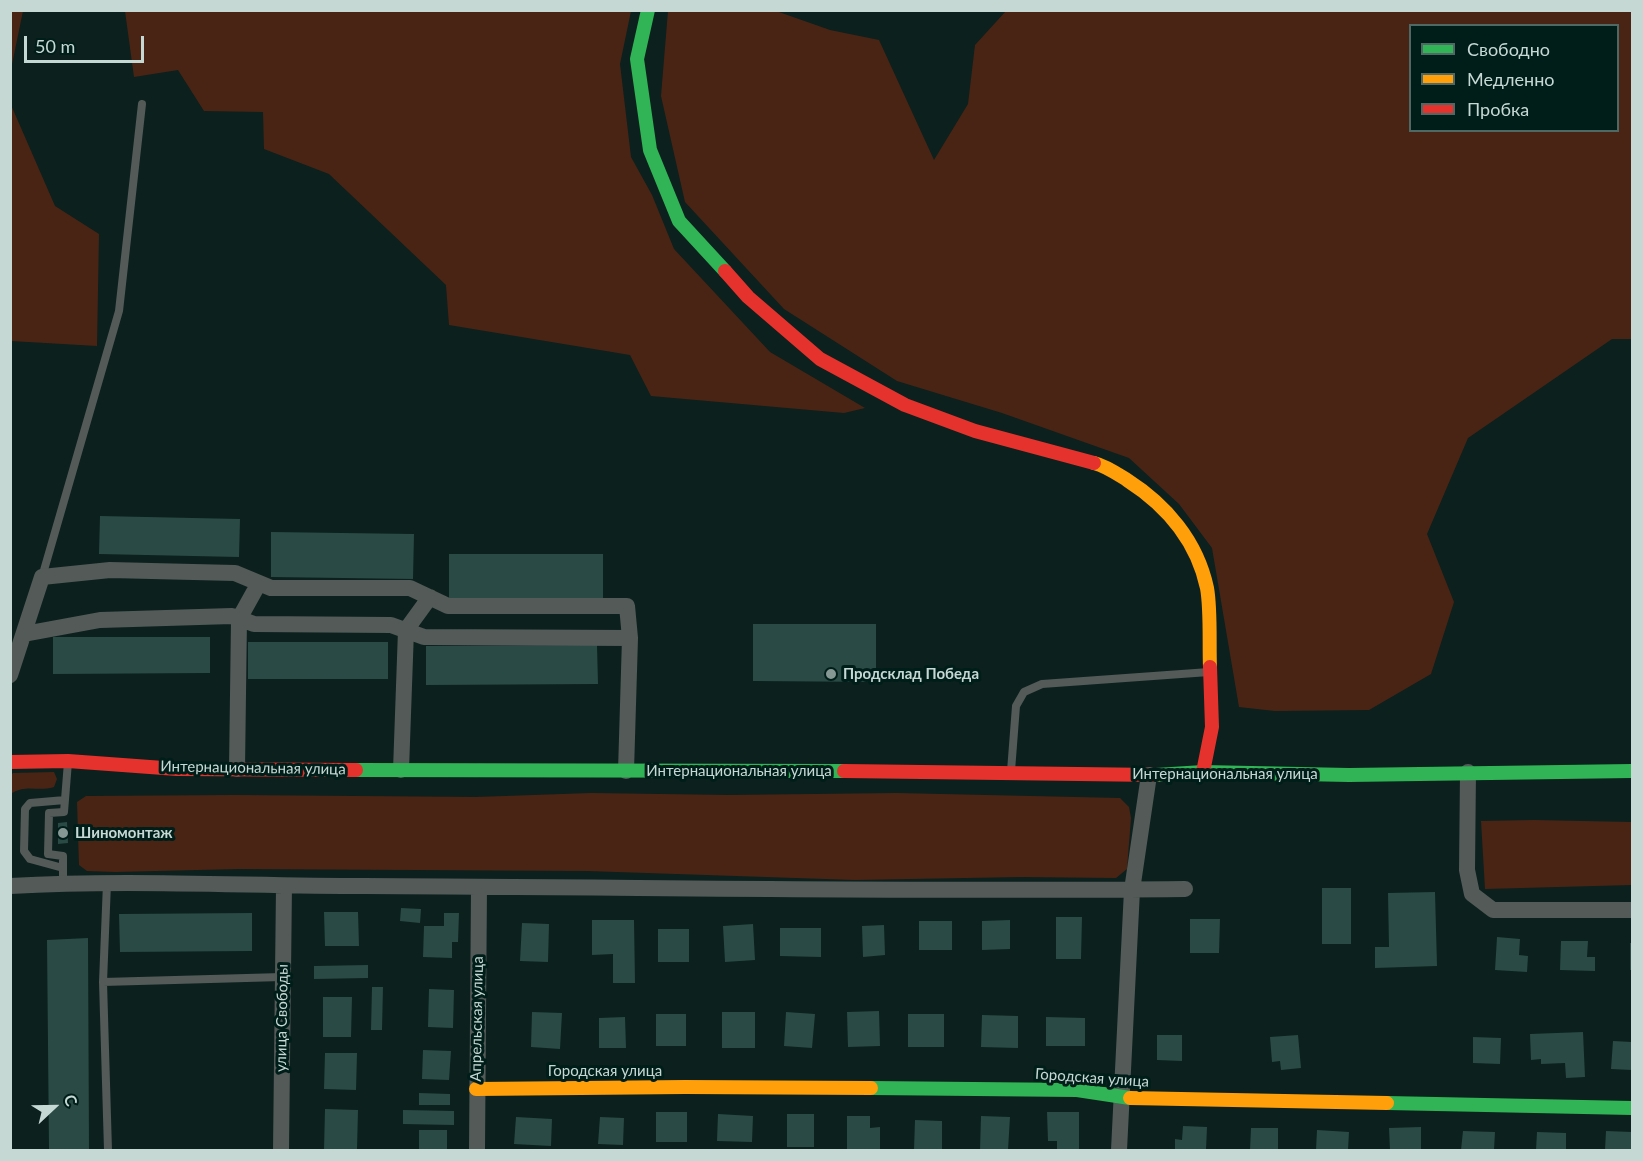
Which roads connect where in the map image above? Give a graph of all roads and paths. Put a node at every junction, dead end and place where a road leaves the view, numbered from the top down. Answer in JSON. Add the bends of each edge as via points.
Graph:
{"nodes":[{"id":1,"x":648,"y":10,"type":"edge"},
{"id":2,"x":142,"y":104,"type":"dead end"},
{"id":3,"x":42,"y":577,"type":"junction"},
{"id":4,"x":259,"y":583,"type":"junction"},
{"id":5,"x":430,"y":597,"type":"junction"},
{"id":6,"x":239,"y":619,"type":"junction"},
{"id":7,"x":406,"y":630,"type":"junction"},
{"id":8,"x":24,"y":634,"type":"junction"},
{"id":9,"x":630,"y":638,"type":"junction"},
{"id":10,"x":1210,"y":672,"type":"junction"},
{"id":11,"x":10,"y":675,"type":"edge"},
{"id":12,"x":68,"y":761,"type":"junction"},
{"id":13,"x":10,"y":762,"type":"edge"},
{"id":14,"x":237,"y":769,"type":"junction"},
{"id":15,"x":401,"y":770,"type":"junction"},
{"id":16,"x":626,"y":771,"type":"junction"},
{"id":17,"x":1632,"y":771,"type":"edge"},
{"id":18,"x":1011,"y":772,"type":"junction"},
{"id":19,"x":1203,"y":772,"type":"junction"},
{"id":20,"x":1468,"y":772,"type":"junction"},
{"id":21,"x":1149,"y":775,"type":"junction"},
{"id":22,"x":65,"y":800,"type":"junction"},
{"id":23,"x":63,"y":876,"type":"junction"},
{"id":24,"x":107,"y":882,"type":"junction"},
{"id":25,"x":10,"y":886,"type":"edge"},
{"id":26,"x":285,"y":886,"type":"junction"},
{"id":27,"x":479,"y":887,"type":"junction"},
{"id":28,"x":1185,"y":889,"type":"dead end"},
{"id":29,"x":1132,"y":890,"type":"junction"},
{"id":30,"x":1632,"y":910,"type":"edge"},
{"id":31,"x":282,"y":977,"type":"junction"},
{"id":32,"x":103,"y":982,"type":"junction"},
{"id":33,"x":476,"y":1089,"type":"junction"},
{"id":34,"x":1120,"y":1098,"type":"junction"},
{"id":35,"x":1632,"y":1108,"type":"edge"},
{"id":36,"x":108,"y":1150,"type":"edge"},
{"id":37,"x":281,"y":1150,"type":"edge"},
{"id":38,"x":477,"y":1150,"type":"edge"},
{"id":39,"x":1119,"y":1150,"type":"edge"}],
"edges":[{"from":1,"to":10,"type":"street","via":[[637,59],[650,150],[679,221],[747,297],[819,359],[905,405],[975,431],[1103,465],[1144,491],[1176,521],[1195,552],[1207,589]]},
{"from":2,"to":3,"type":"lane","via":[[119,311]]},
{"from":3,"to":4,"type":"street","via":[[110,570],[235,573]]},
{"from":3,"to":8,"type":"street"},
{"from":4,"to":5,"type":"street","via":[[271,588],[410,588]]},
{"from":4,"to":6,"type":"street"},
{"from":5,"to":7,"type":"street"},
{"from":5,"to":9,"type":"street","via":[[448,606],[627,606]]},
{"from":6,"to":7,"type":"street","via":[[254,624],[391,625]]},
{"from":6,"to":8,"type":"street","via":[[232,616],[100,620]]},
{"from":6,"to":14,"type":"street"},
{"from":7,"to":9,"type":"street","via":[[424,637]]},
{"from":7,"to":15,"type":"street"},
{"from":8,"to":11,"type":"street"},
{"from":9,"to":16,"type":"street"},
{"from":10,"to":18,"type":"lane","via":[[1042,684],[1024,692],[1016,706]]},
{"from":10,"to":19,"type":"street","via":[[1212,727]]},
{"from":12,"to":13,"type":"street","name":"Интернациональная улица"},
{"from":12,"to":14,"type":"street","name":"Интернациональная улица"},
{"from":12,"to":22,"type":"lane"},
{"from":14,"to":15,"type":"street","name":"Интернациональная улица"},
{"from":15,"to":16,"type":"street","name":"Интернациональная улица"},
{"from":16,"to":18,"type":"street","name":"Интернациональная улица"},
{"from":17,"to":20,"type":"street","name":"Интернациональная улица"},
{"from":18,"to":21,"type":"street","name":"Интернациональная улица"},
{"from":19,"to":20,"type":"street","name":"Интернациональная улица"},
{"from":19,"to":21,"type":"street","name":"Интернациональная улица"},
{"from":20,"to":30,"type":"street","via":[[1467,870],[1472,894],[1493,910]]},
{"from":21,"to":29,"type":"street"},
{"from":22,"to":23,"type":"lane","via":[[64,812],[49,813],[48,855],[63,856]]},
{"from":22,"to":23,"type":"lane","via":[[30,803],[25,809],[24,851],[30,859]]},
{"from":23,"to":24,"type":"street"},
{"from":23,"to":25,"type":"street"},
{"from":24,"to":26,"type":"street"},
{"from":24,"to":32,"type":"lane"},
{"from":26,"to":27,"type":"street"},
{"from":26,"to":31,"type":"street","name":"улица Свободы"},
{"from":27,"to":29,"type":"street"},
{"from":27,"to":33,"type":"street","name":"Апрельская улица"},
{"from":28,"to":29,"type":"street"},
{"from":29,"to":34,"type":"street"},
{"from":31,"to":32,"type":"lane"},
{"from":31,"to":37,"type":"street","name":"улица Свободы"},
{"from":32,"to":36,"type":"lane"},
{"from":33,"to":34,"type":"street","name":"Городская улица","via":[[1077,1090]]},
{"from":33,"to":38,"type":"street","name":"Апрельская улица"},
{"from":34,"to":35,"type":"street","name":"Городская улица"},
{"from":34,"to":39,"type":"street"}]}
